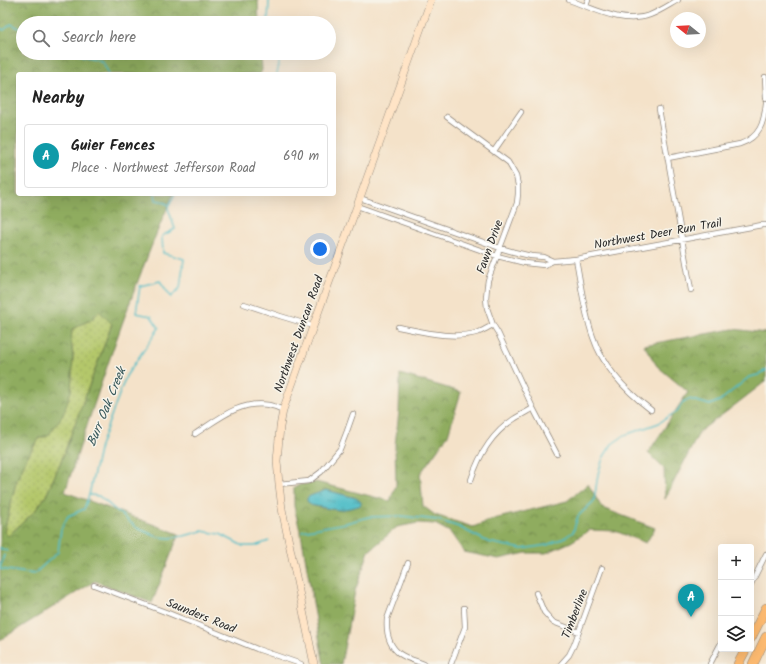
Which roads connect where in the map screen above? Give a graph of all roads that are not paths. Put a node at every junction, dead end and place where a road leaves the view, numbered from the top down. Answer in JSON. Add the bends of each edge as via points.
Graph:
{"nodes":[{"id":1,"x":431,"y":0,"type":"edge"},
{"id":2,"x":569,"y":0,"type":"edge"},
{"id":3,"x":588,"y":0,"type":"edge"},
{"id":4,"x":678,"y":0,"type":"edge"},
{"id":5,"x":586,"y":6,"type":"junction"},
{"id":6,"x":765,"y":77,"type":"edge"},
{"id":7,"x":766,"y":98,"type":"edge"},
{"id":8,"x":766,"y":103,"type":"edge"},
{"id":9,"x":659,"y":109,"type":"dead end"},
{"id":10,"x":521,"y":112,"type":"dead end"},
{"id":11,"x":447,"y":117,"type":"dead end"},
{"id":12,"x":494,"y":152,"type":"junction"},
{"id":13,"x":668,"y":158,"type":"junction"},
{"id":14,"x":360,"y":198,"type":"junction"},
{"id":15,"x":357,"y":206,"type":"junction"},
{"id":16,"x":432,"y":224,"type":"junction"},
{"id":17,"x":766,"y":225,"type":"edge"},
{"id":18,"x":430,"y":232,"type":"junction"},
{"id":19,"x":683,"y":240,"type":"junction"},
{"id":20,"x":500,"y":248,"type":"junction"},
{"id":21,"x":497,"y":256,"type":"junction"},
{"id":22,"x":576,"y":259,"type":"junction"},
{"id":23,"x":553,"y":261,"type":"junction"},
{"id":24,"x":692,"y":290,"type":"dead end"},
{"id":25,"x":244,"y":304,"type":"dead end"},
{"id":26,"x":493,"y":325,"type":"junction"},
{"id":27,"x":313,"y":326,"type":"junction"},
{"id":28,"x":398,"y":327,"type":"dead end"},
{"id":29,"x":533,"y":408,"type":"junction"},
{"id":30,"x":283,"y":410,"type":"junction"},
{"id":31,"x":651,"y":410,"type":"dead end"},
{"id":32,"x":353,"y":414,"type":"dead end"},
{"id":33,"x":195,"y":434,"type":"dead end"},
{"id":34,"x":556,"y":454,"type":"dead end"},
{"id":35,"x":471,"y":480,"type":"dead end"},
{"id":36,"x":278,"y":484,"type":"junction"},
{"id":37,"x":766,"y":554,"type":"edge"},
{"id":38,"x":408,"y":563,"type":"dead end"},
{"id":39,"x":602,"y":568,"type":"dead end"},
{"id":40,"x":753,"y":580,"type":"edge"},
{"id":41,"x":94,"y":585,"type":"dead end"},
{"id":42,"x":536,"y":593,"type":"dead end"},
{"id":43,"x":464,"y":608,"type":"dead end"},
{"id":44,"x":766,"y":608,"type":"edge"},
{"id":45,"x":579,"y":632,"type":"junction"},
{"id":46,"x":754,"y":632,"type":"edge"},
{"id":47,"x":766,"y":637,"type":"edge"},
{"id":48,"x":718,"y":649,"type":"edge"},
{"id":49,"x":744,"y":652,"type":"edge"},
{"id":50,"x":301,"y":664,"type":"edge"},
{"id":51,"x":314,"y":664,"type":"edge"},
{"id":52,"x":424,"y":664,"type":"edge"},
{"id":53,"x":452,"y":664,"type":"edge"},
{"id":54,"x":562,"y":664,"type":"edge"},
{"id":55,"x":710,"y":664,"type":"edge"},
{"id":56,"x":738,"y":664,"type":"edge"},
{"id":57,"x":753,"y":664,"type":"edge"}],
"edges":[{"from":1,"to":14,"type":"street","name":"Northwest Duncan Road"},
{"from":2,"to":5,"type":"street"},
{"from":3,"to":5,"type":"street"},
{"from":4,"to":5,"type":"street","via":[[650,15],[629,18],[616,17]]},
{"from":6,"to":7,"type":"street"},
{"from":8,"to":13,"type":"street","via":[[760,127],[747,142]]},
{"from":9,"to":13,"type":"street"},
{"from":10,"to":12,"type":"street"},
{"from":11,"to":12,"type":"street","name":"Fawn Drive"},
{"from":12,"to":20,"type":"street","name":"Fawn Drive","via":[[508,162],[518,185],[517,203]]},
{"from":13,"to":19,"type":"street"},
{"from":14,"to":15,"type":"street","name":"Northwest Duncan Road"},
{"from":14,"to":16,"type":"street","name":"Northwest Deer Run Trail"},
{"from":15,"to":18,"type":"street","name":"Northwest Deer Run Trail"},
{"from":15,"to":27,"type":"street","name":"Northwest Duncan Road"},
{"from":16,"to":18,"type":"street"},
{"from":16,"to":20,"type":"street","name":"Northwest Deer Run Trail"},
{"from":17,"to":19,"type":"street","name":"Northwest Deer Run Trail"},
{"from":18,"to":21,"type":"street","name":"Northwest Deer Run Trail"},
{"from":19,"to":22,"type":"street","name":"Northwest Deer Run Trail"},
{"from":19,"to":24,"type":"street"},
{"from":20,"to":21,"type":"street","name":"Fawn Drive"},
{"from":20,"to":23,"type":"street","name":"Northwest Deer Run Trail"},
{"from":21,"to":23,"type":"street","name":"Northwest Deer Run Trail","via":[[534,265]]},
{"from":21,"to":26,"type":"street","name":"Fawn Drive","via":[[488,280],[486,298]]},
{"from":22,"to":23,"type":"street","name":"Northwest Deer Run Trail"},
{"from":22,"to":31,"type":"street","via":[[586,313],[599,352],[625,388]]},
{"from":25,"to":27,"type":"street"},
{"from":26,"to":28,"type":"street","via":[[480,332],[453,335]]},
{"from":26,"to":29,"type":"street","name":"Fawn Drive"},
{"from":27,"to":30,"type":"street","name":"Northwest Duncan Road"},
{"from":29,"to":34,"type":"street","name":"Fawn Drive"},
{"from":29,"to":35,"type":"street","via":[[498,432],[485,448]]},
{"from":30,"to":33,"type":"street","via":[[270,405],[244,406],[232,410]]},
{"from":30,"to":36,"type":"street","name":"Northwest Duncan Road","via":[[277,461]]},
{"from":32,"to":36,"type":"street","via":[[340,449],[321,472],[310,481]]},
{"from":36,"to":51,"type":"street","name":"Northwest Duncan Road"},
{"from":37,"to":40,"type":"street"},
{"from":38,"to":52,"type":"street","via":[[386,628],[390,641],[399,654]]},
{"from":39,"to":45,"type":"street","name":"Timberline"},
{"from":41,"to":50,"type":"street","name":"Saunders Road","via":[[256,649]]},
{"from":42,"to":45,"type":"street","via":[[544,612],[553,622]]},
{"from":43,"to":53,"type":"street","via":[[465,626]]},
{"from":44,"to":46,"type":"highway"},
{"from":45,"to":54,"type":"street","name":"Timberline"},
{"from":47,"to":57,"type":"highway"},
{"from":48,"to":55,"type":"street"},
{"from":49,"to":56,"type":"highway"}]}
